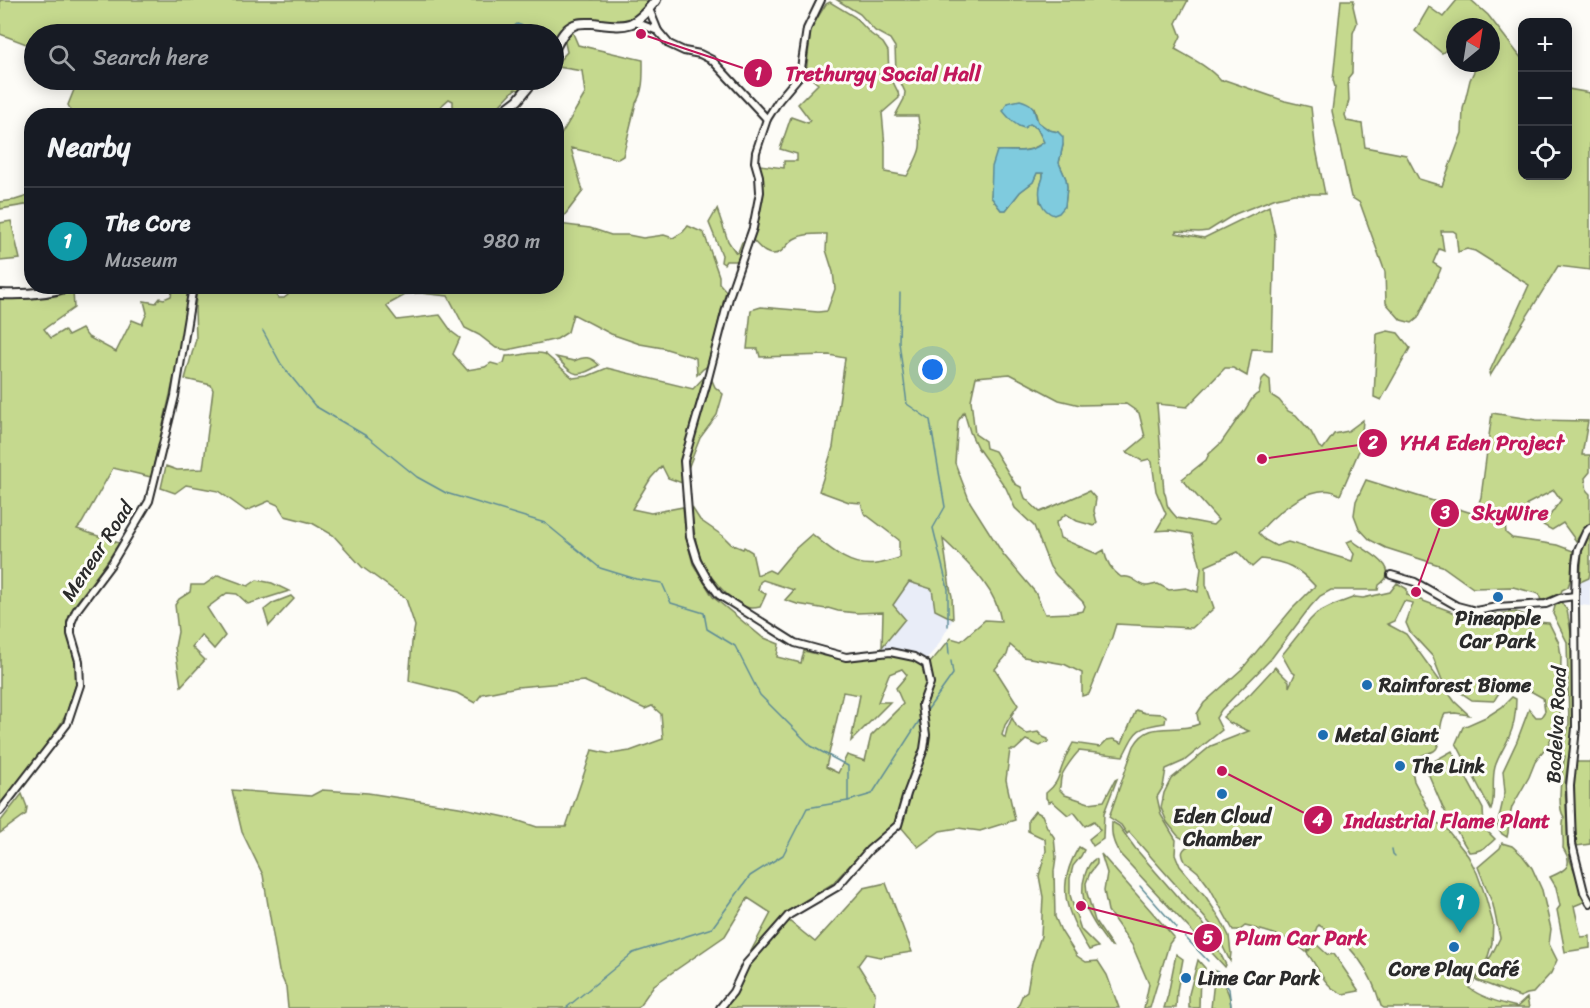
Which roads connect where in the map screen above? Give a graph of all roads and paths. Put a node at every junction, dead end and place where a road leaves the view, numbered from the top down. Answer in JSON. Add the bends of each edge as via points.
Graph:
{"nodes":[{"id":1,"x":656,"y":0,"type":"edge"},
{"id":2,"x":821,"y":0,"type":"edge"},
{"id":3,"x":650,"y":9,"type":"junction"},
{"id":4,"x":635,"y":22,"type":"junction"},
{"id":5,"x":658,"y":31,"type":"junction"},
{"id":6,"x":564,"y":33,"type":"edge"},
{"id":7,"x":526,"y":90,"type":"edge"},
{"id":8,"x":508,"y":108,"type":"edge"},
{"id":9,"x":767,"y":119,"type":"junction"},
{"id":10,"x":0,"y":294,"type":"edge"},
{"id":11,"x":24,"y":294,"type":"edge"},
{"id":12,"x":192,"y":294,"type":"edge"},
{"id":13,"x":1590,"y":528,"type":"edge"},
{"id":14,"x":1391,"y":575,"type":"dead end"},
{"id":15,"x":1575,"y":597,"type":"junction"},
{"id":16,"x":0,"y":811,"type":"edge"},
{"id":17,"x":1590,"y":903,"type":"edge"},
{"id":18,"x":720,"y":1008,"type":"edge"}],
"edges":[{"from":1,"to":3,"type":"street"},
{"from":2,"to":9,"type":"street","via":[[807,29],[800,75]]},
{"from":3,"to":4,"type":"street"},
{"from":3,"to":5,"type":"street"},
{"from":4,"to":5,"type":"street"},
{"from":4,"to":6,"type":"street","via":[[618,27],[574,24]]},
{"from":5,"to":9,"type":"street","via":[[669,44],[712,60]]},
{"from":7,"to":8,"type":"street"},
{"from":9,"to":18,"type":"street","via":[[756,152],[760,192],[753,228],[729,294],[684,461],[690,537],[697,560],[718,595],[795,643],[846,657],[890,652],[914,657],[926,664],[930,683],[922,705],[924,749],[897,825],[837,887],[789,915],[746,964],[733,992]]},
{"from":10,"to":11,"type":"street"},
{"from":12,"to":16,"type":"street","name":"Menear Road","via":[[175,396],[149,501],[71,623],[80,685],[67,724]]},
{"from":13,"to":15,"type":"street","name":"Bodelva Road","via":[[1578,550]]},
{"from":14,"to":15,"type":"street","via":[[1476,611]]},
{"from":15,"to":17,"type":"street","name":"Bodelva Road","via":[[1576,728],[1570,815],[1573,852]]}]}
